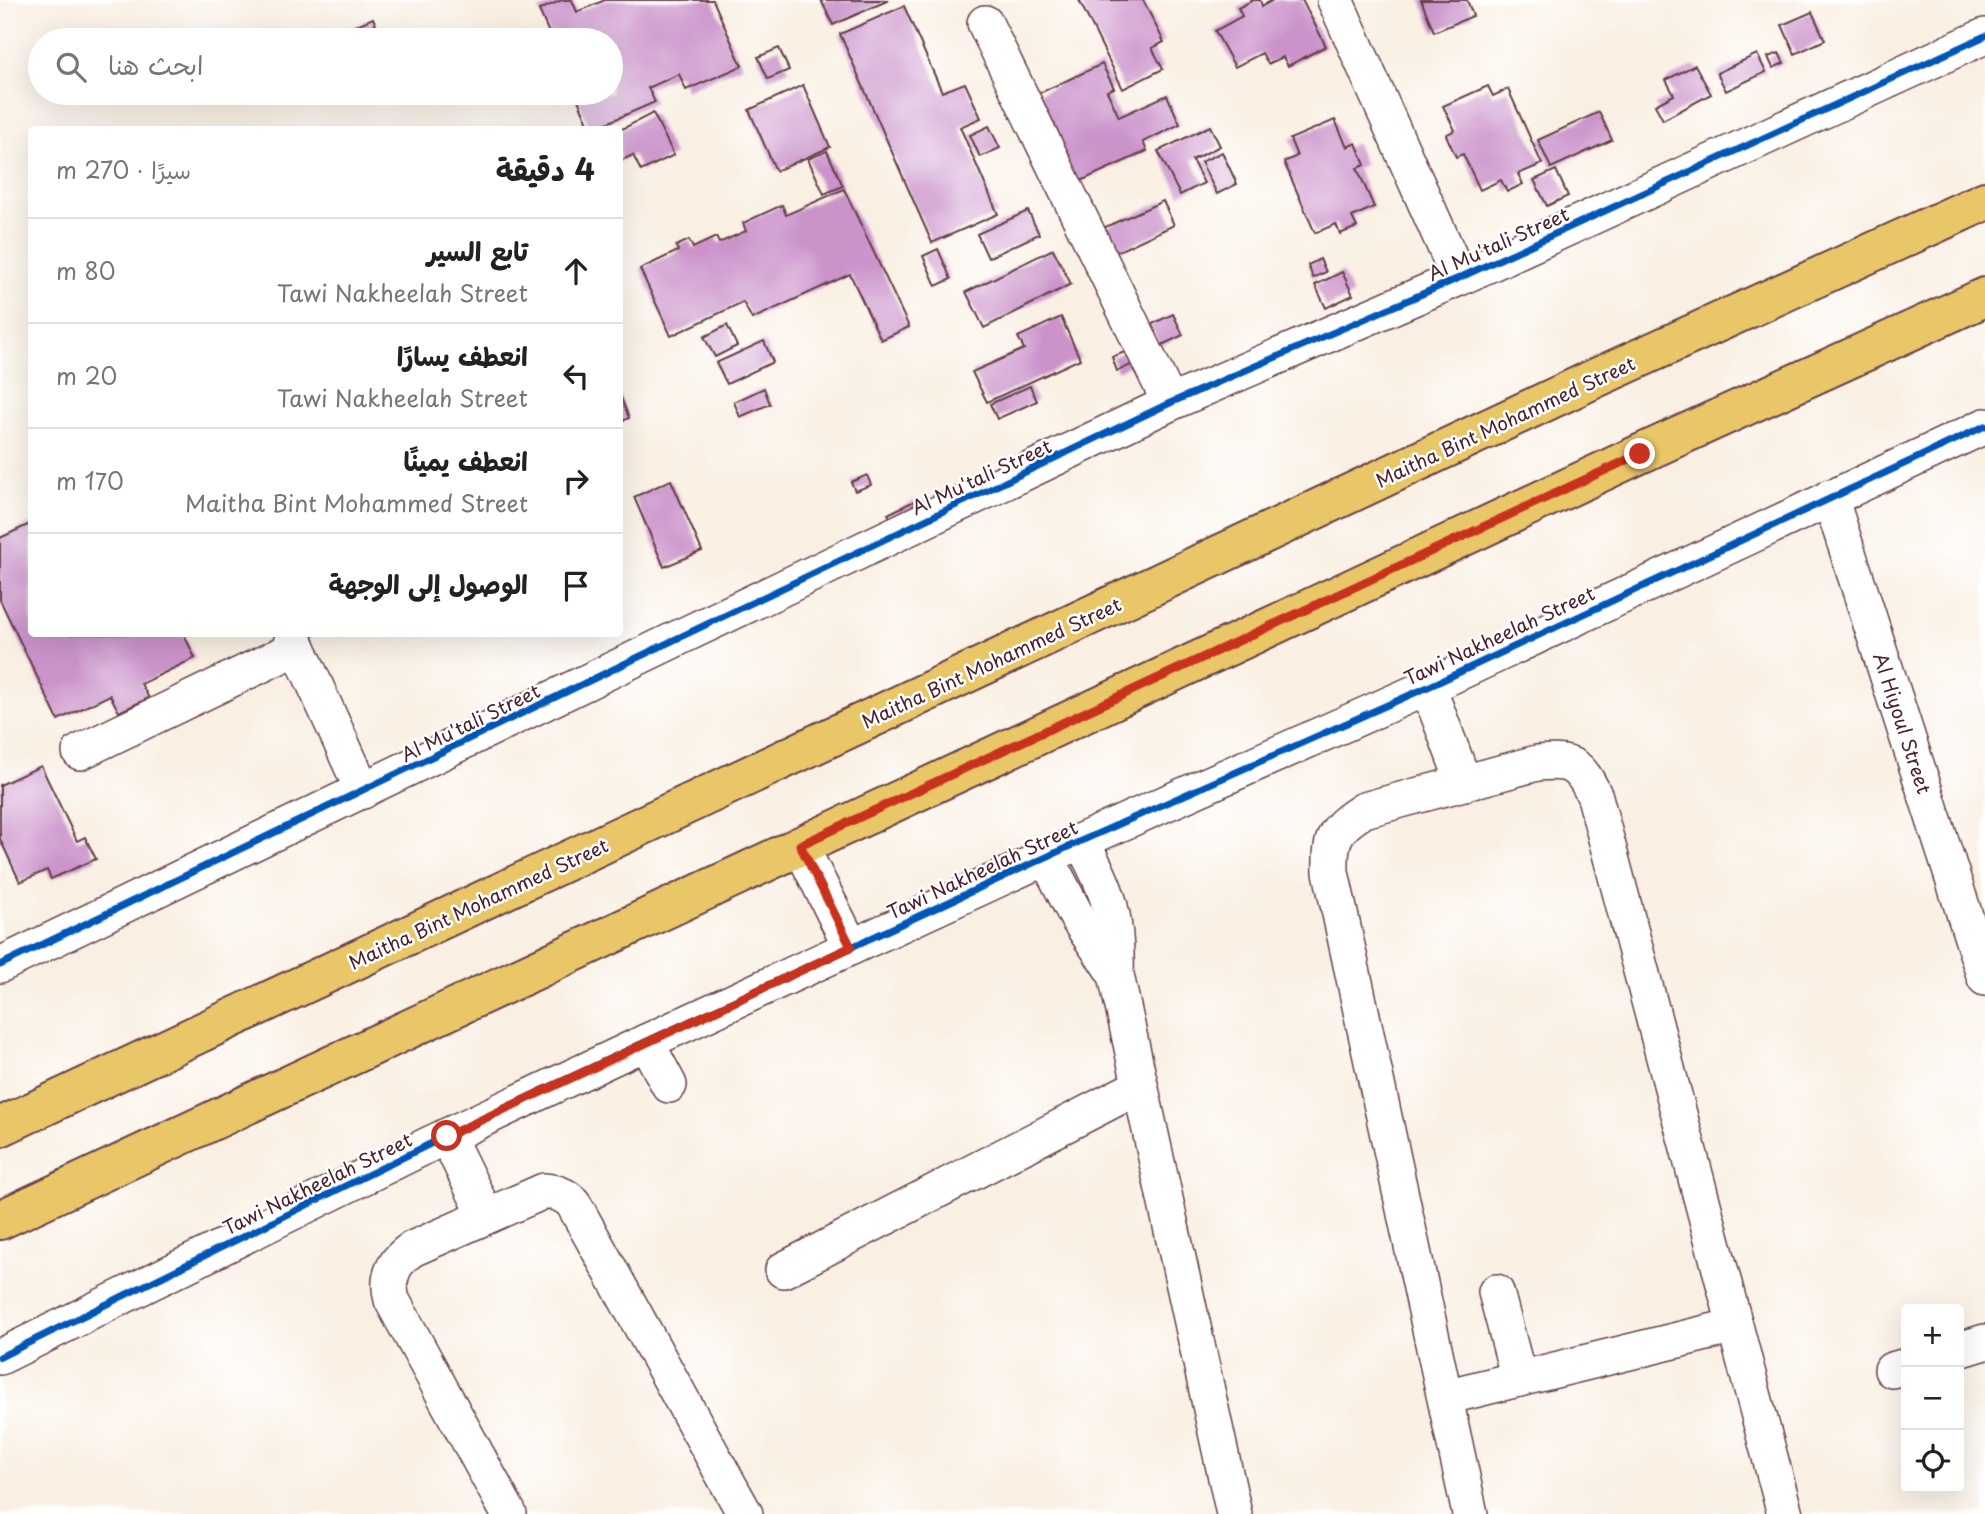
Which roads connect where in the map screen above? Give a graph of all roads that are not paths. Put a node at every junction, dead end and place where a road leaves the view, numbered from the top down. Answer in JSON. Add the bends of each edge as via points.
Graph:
{"nodes":[{"id":1,"x":1335,"y":0,"type":"edge"},
{"id":2,"x":985,"y":23,"type":"dead end"},
{"id":3,"x":1985,"y":36,"type":"edge"},
{"id":4,"x":1985,"y":201,"type":"edge"},
{"id":5,"x":1459,"y":278,"type":"junction"},
{"id":6,"x":1985,"y":297,"type":"edge"},
{"id":7,"x":1170,"y":403,"type":"junction"},
{"id":8,"x":1985,"y":426,"type":"edge"},
{"id":9,"x":1829,"y":497,"type":"junction"},
{"id":10,"x":295,"y":640,"type":"edge"},
{"id":11,"x":1416,"y":692,"type":"junction"},
{"id":12,"x":80,"y":752,"type":"dead end"},
{"id":13,"x":1453,"y":786,"type":"junction"},
{"id":14,"x":363,"y":791,"type":"junction"},
{"id":15,"x":1081,"y":841,"type":"junction"},
{"id":16,"x":800,"y":845,"type":"junction"},
{"id":17,"x":1046,"y":859,"type":"junction"},
{"id":18,"x":851,"y":947,"type":"junction"},
{"id":19,"x":1982,"y":958,"type":"edge"},
{"id":20,"x":0,"y":965,"type":"edge"},
{"id":21,"x":1116,"y":975,"type":"junction"},
{"id":22,"x":646,"y":1042,"type":"junction"},
{"id":23,"x":669,"y":1084,"type":"dead end"},
{"id":24,"x":1140,"y":1086,"type":"junction"},
{"id":25,"x":0,"y":1127,"type":"edge"},
{"id":26,"x":438,"y":1141,"type":"junction"},
{"id":27,"x":0,"y":1220,"type":"edge"},
{"id":28,"x":476,"y":1220,"type":"junction"},
{"id":29,"x":783,"y":1270,"type":"dead end"},
{"id":30,"x":1496,"y":1292,"type":"dead end"},
{"id":31,"x":1735,"y":1326,"type":"junction"},
{"id":32,"x":1985,"y":1342,"type":"edge"},
{"id":33,"x":1964,"y":1348,"type":"edge"},
{"id":34,"x":0,"y":1357,"type":"edge"},
{"id":35,"x":1519,"y":1379,"type":"junction"},
{"id":36,"x":1445,"y":1397,"type":"junction"},
{"id":37,"x":509,"y":1514,"type":"edge"},
{"id":38,"x":745,"y":1514,"type":"edge"},
{"id":39,"x":1234,"y":1514,"type":"edge"},
{"id":40,"x":1470,"y":1514,"type":"edge"},
{"id":41,"x":1784,"y":1514,"type":"edge"}],
"edges":[{"from":1,"to":5,"type":"street"},
{"from":2,"to":7,"type":"street"},
{"from":3,"to":5,"type":"street","name":"Al Mu'tali Street"},
{"from":4,"to":25,"type":"main road","name":"Maitha Bint Mohammed Street","via":[[1573,389]]},
{"from":5,"to":7,"type":"street","name":"Al Mu'tali Street"},
{"from":6,"to":16,"type":"main road"},
{"from":7,"to":14,"type":"street","name":"Al Mu'tali Street"},
{"from":8,"to":9,"type":"street","name":"Tawi Nakheelah Street"},
{"from":9,"to":11,"type":"street","name":"Tawi Nakheelah Street"},
{"from":9,"to":19,"type":"street","name":"Al Hiyoul Street"},
{"from":10,"to":12,"type":"street"},
{"from":10,"to":14,"type":"street"},
{"from":11,"to":13,"type":"street"},
{"from":11,"to":15,"type":"street","name":"Tawi Nakheelah Street"},
{"from":13,"to":31,"type":"street","via":[[1562,761],[1584,774],[1595,797]]},
{"from":13,"to":36,"type":"street","via":[[1364,810],[1342,824],[1331,847],[1334,886]]},
{"from":14,"to":20,"type":"street","name":"Al Mu'tali Street"},
{"from":15,"to":17,"type":"street","name":"Tawi Nakheelah Street"},
{"from":15,"to":21,"type":"street","via":[[1111,904],[1117,939]]},
{"from":16,"to":18,"type":"street"},
{"from":16,"to":27,"type":"main road"},
{"from":17,"to":18,"type":"street","name":"Tawi Nakheelah Street"},
{"from":17,"to":21,"type":"street","via":[[1078,919]]},
{"from":18,"to":22,"type":"street","name":"Tawi Nakheelah Street"},
{"from":21,"to":24,"type":"street"},
{"from":22,"to":23,"type":"street"},
{"from":22,"to":26,"type":"street","name":"Tawi Nakheelah Street"},
{"from":24,"to":29,"type":"street"},
{"from":24,"to":39,"type":"street"},
{"from":26,"to":28,"type":"street"},
{"from":26,"to":34,"type":"street","name":"Tawi Nakheelah Street"},
{"from":28,"to":37,"type":"street","via":[[402,1256],[394,1266],[389,1289]]},
{"from":28,"to":38,"type":"street","via":[[544,1191],[573,1203]]},
{"from":30,"to":35,"type":"street"},
{"from":31,"to":35,"type":"street"},
{"from":31,"to":41,"type":"street"},
{"from":32,"to":33,"type":"street"},
{"from":35,"to":36,"type":"street"},
{"from":36,"to":40,"type":"street"}]}
